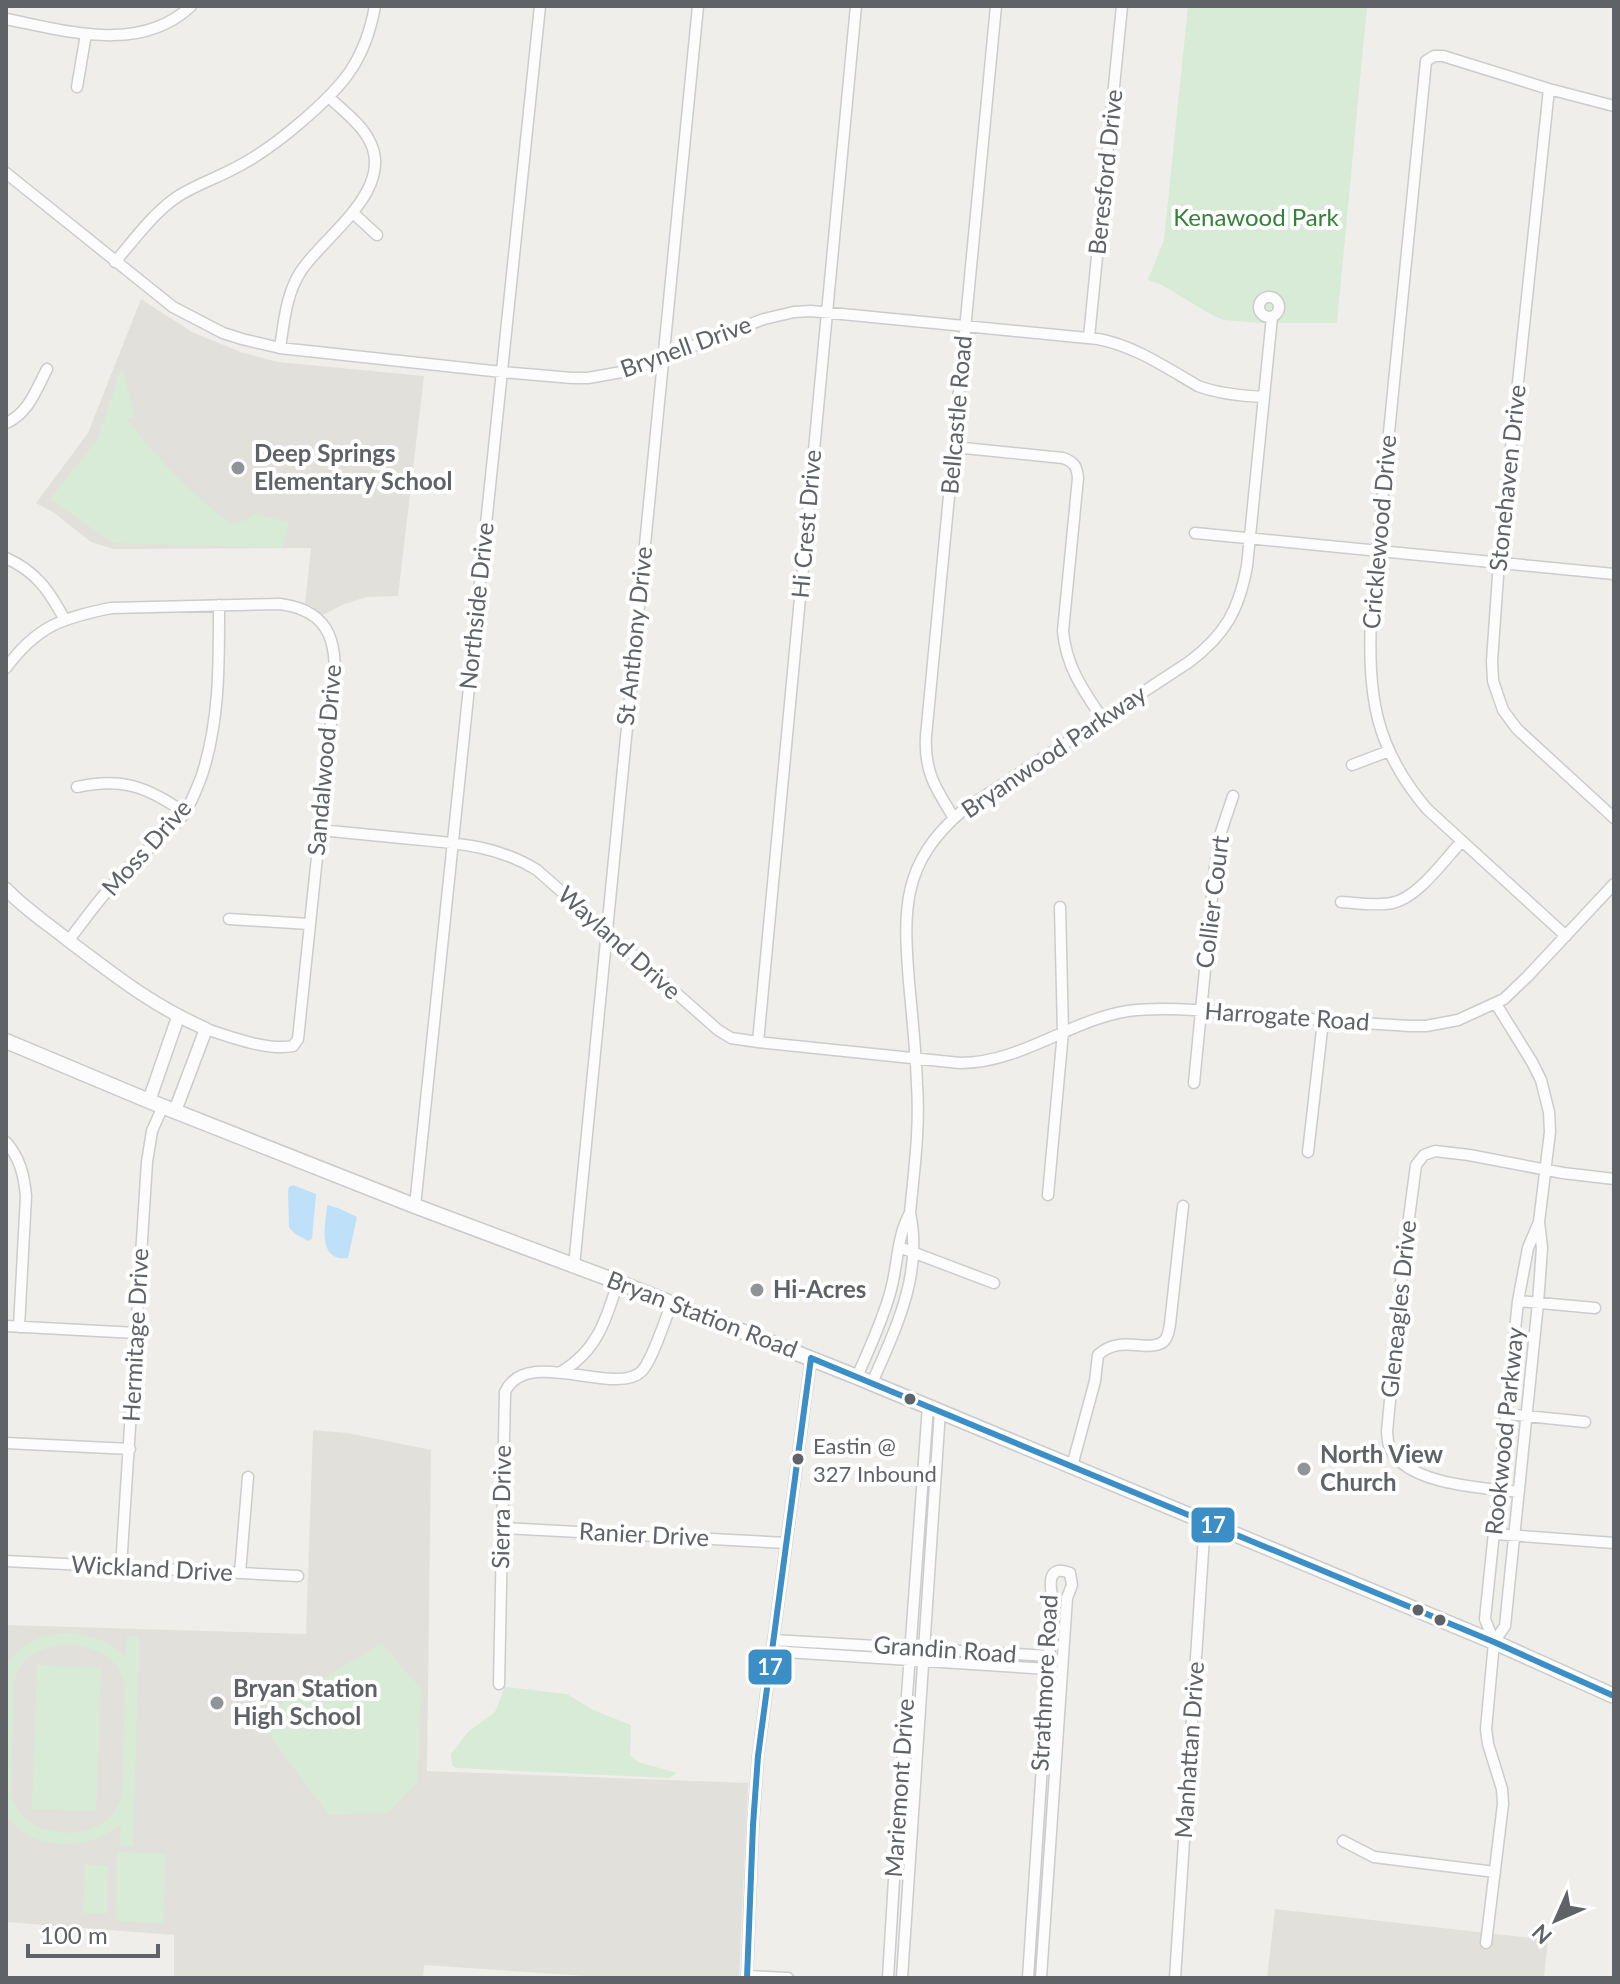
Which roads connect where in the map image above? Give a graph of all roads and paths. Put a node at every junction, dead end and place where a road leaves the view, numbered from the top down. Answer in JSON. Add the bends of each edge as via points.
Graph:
{"nodes":[{"id":1,"x":191,"y":6,"type":"edge"},
{"id":2,"x":375,"y":6,"type":"edge"},
{"id":3,"x":540,"y":6,"type":"edge"},
{"id":4,"x":698,"y":6,"type":"edge"},
{"id":5,"x":856,"y":6,"type":"edge"},
{"id":6,"x":996,"y":6,"type":"edge"},
{"id":7,"x":1122,"y":6,"type":"edge"},
{"id":8,"x":6,"y":19,"type":"edge"},
{"id":9,"x":86,"y":34,"type":"junction"},
{"id":10,"x":77,"y":87,"type":"dead end"},
{"id":11,"x":1549,"y":89,"type":"junction"},
{"id":12,"x":330,"y":98,"type":"junction"},
{"id":13,"x":1614,"y":106,"type":"edge"},
{"id":14,"x":8,"y":179,"type":"edge"},
{"id":15,"x":353,"y":213,"type":"junction"},
{"id":16,"x":377,"y":235,"type":"dead end"},
{"id":17,"x":115,"y":262,"type":"junction"},
{"id":18,"x":828,"y":313,"type":"junction"},
{"id":19,"x":1272,"y":317,"type":"dead end"},
{"id":20,"x":966,"y":326,"type":"junction"},
{"id":21,"x":1089,"y":337,"type":"junction"},
{"id":22,"x":280,"y":348,"type":"junction"},
{"id":23,"x":663,"y":356,"type":"junction"},
{"id":24,"x":47,"y":369,"type":"dead end"},
{"id":25,"x":502,"y":372,"type":"junction"},
{"id":26,"x":1264,"y":397,"type":"junction"},
{"id":27,"x":6,"y":423,"type":"edge"},
{"id":28,"x":954,"y":447,"type":"junction"},
{"id":29,"x":1195,"y":533,"type":"dead end"},
{"id":30,"x":1251,"y":539,"type":"junction"},
{"id":31,"x":1379,"y":552,"type":"junction"},
{"id":32,"x":6,"y":558,"type":"edge"},
{"id":33,"x":1499,"y":562,"type":"junction"},
{"id":34,"x":1614,"y":574,"type":"edge"},
{"id":35,"x":219,"y":605,"type":"junction"},
{"id":36,"x":65,"y":620,"type":"junction"},
{"id":37,"x":6,"y":668,"type":"edge"},
{"id":38,"x":1102,"y":718,"type":"junction"},
{"id":39,"x":1389,"y":751,"type":"junction"},
{"id":40,"x":1352,"y":765,"type":"dead end"},
{"id":41,"x":77,"y":787,"type":"dead end"},
{"id":42,"x":1233,"y":796,"type":"dead end"},
{"id":43,"x":185,"y":813,"type":"junction"},
{"id":44,"x":954,"y":818,"type":"junction"},
{"id":45,"x":1614,"y":818,"type":"edge"},
{"id":46,"x":320,"y":830,"type":"junction"},
{"id":47,"x":1462,"y":841,"type":"junction"},
{"id":48,"x":451,"y":843,"type":"junction"},
{"id":49,"x":1614,"y":884,"type":"edge"},
{"id":50,"x":6,"y":889,"type":"edge"},
{"id":51,"x":1341,"y":902,"type":"dead end"},
{"id":52,"x":1060,"y":907,"type":"dead end"},
{"id":53,"x":229,"y":919,"type":"dead end"},
{"id":54,"x":309,"y":924,"type":"junction"},
{"id":55,"x":605,"y":931,"type":"junction"},
{"id":56,"x":1566,"y":936,"type":"junction"},
{"id":57,"x":69,"y":940,"type":"junction"},
{"id":58,"x":1496,"y":1004,"type":"junction"},
{"id":59,"x":1201,"y":1011,"type":"junction"},
{"id":60,"x":178,"y":1017,"type":"junction"},
{"id":61,"x":1323,"y":1021,"type":"junction"},
{"id":62,"x":206,"y":1029,"type":"junction"},
{"id":63,"x":1063,"y":1032,"type":"junction"},
{"id":64,"x":6,"y":1041,"type":"edge"},
{"id":65,"x":758,"y":1042,"type":"junction"},
{"id":66,"x":916,"y":1059,"type":"junction"},
{"id":67,"x":1194,"y":1083,"type":"dead end"},
{"id":68,"x":162,"y":1106,"type":"junction"},
{"id":69,"x":6,"y":1142,"type":"edge"},
{"id":70,"x":1308,"y":1152,"type":"dead end"},
{"id":71,"x":1546,"y":1169,"type":"junction"},
{"id":72,"x":1614,"y":1179,"type":"edge"},
{"id":73,"x":1048,"y":1195,"type":"dead end"},
{"id":74,"x":415,"y":1206,"type":"junction"},
{"id":75,"x":1183,"y":1206,"type":"dead end"},
{"id":76,"x":910,"y":1213,"type":"junction"},
{"id":77,"x":1539,"y":1222,"type":"junction"},
{"id":78,"x":899,"y":1247,"type":"junction"},
{"id":79,"x":914,"y":1253,"type":"junction"},
{"id":80,"x":574,"y":1266,"type":"junction"},
{"id":81,"x":618,"y":1282,"type":"junction"},
{"id":82,"x":994,"y":1283,"type":"dead end"},
{"id":83,"x":1518,"y":1301,"type":"junction"},
{"id":84,"x":672,"y":1303,"type":"junction"},
{"id":85,"x":1538,"y":1303,"type":"junction"},
{"id":86,"x":1595,"y":1308,"type":"dead end"},
{"id":87,"x":6,"y":1326,"type":"edge"},
{"id":88,"x":19,"y":1327,"type":"junction"},
{"id":89,"x":136,"y":1333,"type":"junction"},
{"id":90,"x":811,"y":1358,"type":"junction"},
{"id":91,"x":559,"y":1373,"type":"junction"},
{"id":92,"x":857,"y":1377,"type":"junction"},
{"id":93,"x":872,"y":1383,"type":"junction"},
{"id":94,"x":934,"y":1408,"type":"junction"},
{"id":95,"x":1507,"y":1414,"type":"junction"},
{"id":96,"x":1526,"y":1416,"type":"junction"},
{"id":97,"x":1585,"y":1422,"type":"dead end"},
{"id":98,"x":6,"y":1443,"type":"edge"},
{"id":99,"x":130,"y":1449,"type":"junction"},
{"id":100,"x":1072,"y":1466,"type":"junction"},
{"id":101,"x":248,"y":1477,"type":"dead end"},
{"id":102,"x":1499,"y":1489,"type":"junction"},
{"id":103,"x":1519,"y":1492,"type":"junction"},
{"id":104,"x":1205,"y":1521,"type":"junction"},
{"id":105,"x":502,"y":1528,"type":"junction"},
{"id":106,"x":1495,"y":1534,"type":"junction"},
{"id":107,"x":1514,"y":1535,"type":"junction"},
{"id":108,"x":786,"y":1543,"type":"junction"},
{"id":109,"x":1614,"y":1543,"type":"edge"},
{"id":110,"x":6,"y":1561,"type":"edge"},
{"id":111,"x":121,"y":1567,"type":"junction"},
{"id":112,"x":240,"y":1573,"type":"junction"},
{"id":113,"x":298,"y":1576,"type":"dead end"},
{"id":114,"x":1494,"y":1642,"type":"junction"},
{"id":115,"x":772,"y":1645,"type":"junction"},
{"id":116,"x":910,"y":1647,"type":"junction"},
{"id":117,"x":924,"y":1648,"type":"junction"},
{"id":118,"x":1049,"y":1656,"type":"junction"},
{"id":119,"x":909,"y":1661,"type":"junction"},
{"id":120,"x":923,"y":1662,"type":"junction"},
{"id":121,"x":1062,"y":1664,"type":"junction"},
{"id":122,"x":1048,"y":1669,"type":"junction"},
{"id":123,"x":499,"y":1684,"type":"dead end"},
{"id":124,"x":1614,"y":1696,"type":"edge"},
{"id":125,"x":1343,"y":1841,"type":"dead end"},
{"id":126,"x":896,"y":1847,"type":"junction"},
{"id":127,"x":910,"y":1849,"type":"junction"},
{"id":128,"x":1495,"y":1872,"type":"junction"},
{"id":129,"x":1486,"y":1943,"type":"dead end"},
{"id":130,"x":747,"y":1977,"type":"edge"},
{"id":131,"x":788,"y":1978,"type":"edge"},
{"id":132,"x":888,"y":1978,"type":"edge"},
{"id":133,"x":902,"y":1978,"type":"edge"},
{"id":134,"x":1028,"y":1978,"type":"edge"},
{"id":135,"x":1041,"y":1978,"type":"edge"},
{"id":136,"x":1175,"y":1978,"type":"edge"}],
"edges":[{"from":1,"to":9,"type":"street","via":[[154,29]]},
{"from":2,"to":12,"type":"street","via":[[360,55]]},
{"from":3,"to":25,"type":"street","name":"Northside Drive"},
{"from":4,"to":23,"type":"street","name":"St Anthony Drive"},
{"from":5,"to":18,"type":"street","name":"Hi Crest Drive"},
{"from":6,"to":20,"type":"street","name":"Bellcastle Road"},
{"from":7,"to":21,"type":"street","name":"Beresford Drive"},
{"from":8,"to":9,"type":"street"},
{"from":9,"to":10,"type":"street"},
{"from":11,"to":13,"type":"street"},
{"from":11,"to":31,"type":"street","name":"Cricklewood Drive","via":[[1443,56],[1426,61]]},
{"from":11,"to":33,"type":"street","name":"Stonehaven Drive"},
{"from":12,"to":15,"type":"street","via":[[367,136],[375,159],[372,179]]},
{"from":12,"to":17,"type":"street","via":[[281,139],[175,199]]},
{"from":14,"to":17,"type":"street","name":"Brynell Drive"},
{"from":15,"to":16,"type":"street"},
{"from":15,"to":22,"type":"street","via":[[295,281]]},
{"from":17,"to":22,"type":"street","name":"Brynell Drive","via":[[188,317]]},
{"from":18,"to":20,"type":"street","name":"Brynell Drive"},
{"from":18,"to":23,"type":"street","name":"Brynell Drive","via":[[794,312],[764,319]]},
{"from":18,"to":65,"type":"street","name":"Hi Crest Drive"},
{"from":19,"to":26,"type":"street","name":"Bryanwood Parkway"},
{"from":20,"to":21,"type":"street","name":"Brynell Drive"},
{"from":20,"to":28,"type":"street","name":"Bellcastle Road"},
{"from":21,"to":26,"type":"street","name":"Brynell Drive","via":[[1133,348],[1209,390]]},
{"from":22,"to":25,"type":"street","name":"Brynell Drive"},
{"from":23,"to":25,"type":"street","name":"Brynell Drive","via":[[627,371],[588,378]]},
{"from":23,"to":55,"type":"street","name":"St Anthony Drive"},
{"from":24,"to":27,"type":"street","via":[[28,405]]},
{"from":25,"to":48,"type":"street","name":"Northside Drive"},
{"from":26,"to":30,"type":"street","name":"Bryanwood Parkway"},
{"from":28,"to":38,"type":"street","via":[[1063,458],[1076,466],[1064,641],[1076,679]]},
{"from":28,"to":44,"type":"street","name":"Bellcastle Road","via":[[925,754],[935,787]]},
{"from":29,"to":30,"type":"street"},
{"from":30,"to":31,"type":"street"},
{"from":30,"to":38,"type":"street","name":"Bryanwood Parkway","via":[[1240,598],[1217,639]]},
{"from":31,"to":33,"type":"street"},
{"from":31,"to":39,"type":"street","name":"Cricklewood Drive","via":[[1370,671],[1375,712]]},
{"from":32,"to":36,"type":"street","via":[[39,580]]},
{"from":33,"to":34,"type":"street"},
{"from":33,"to":45,"type":"street","name":"Stonehaven Drive","via":[[1492,661],[1503,710]]},
{"from":35,"to":36,"type":"street","name":"Sandalwood Drive","via":[[111,608]]},
{"from":35,"to":43,"type":"street","name":"Moss Drive","via":[[215,722]]},
{"from":35,"to":46,"type":"street","name":"Sandalwood Drive","via":[[291,605],[311,614],[329,634],[336,669]]},
{"from":36,"to":37,"type":"street","name":"Sandalwood Drive","via":[[30,639]]},
{"from":38,"to":44,"type":"street","name":"Bryanwood Parkway"},
{"from":39,"to":40,"type":"street"},
{"from":39,"to":47,"type":"street","name":"Cricklewood Drive","via":[[1411,790]]},
{"from":41,"to":43,"type":"street","via":[[131,785]]},
{"from":42,"to":59,"type":"street","name":"Collier Court","via":[[1218,848]]},
{"from":43,"to":57,"type":"street","name":"Moss Drive","via":[[114,882]]},
{"from":44,"to":66,"type":"street","name":"Bryanwood Parkway","via":[[921,860],[909,894],[905,934]]},
{"from":46,"to":48,"type":"street","name":"Wayland Drive"},
{"from":46,"to":54,"type":"street","name":"Sandalwood Drive"},
{"from":47,"to":51,"type":"street","via":[[1401,901]]},
{"from":47,"to":56,"type":"street","name":"Cricklewood Drive"},
{"from":48,"to":55,"type":"street","name":"Wayland Drive","via":[[487,848],[524,862]]},
{"from":48,"to":74,"type":"street","name":"Northside Drive"},
{"from":49,"to":56,"type":"street","name":"Harrogate Road"},
{"from":50,"to":57,"type":"street"},
{"from":52,"to":63,"type":"street"},
{"from":53,"to":54,"type":"street"},
{"from":54,"to":62,"type":"street","name":"Sandalwood Drive","via":[[298,1039],[293,1046],[279,1048]]},
{"from":55,"to":65,"type":"street","name":"Wayland Drive","via":[[718,1030]]},
{"from":55,"to":80,"type":"street","name":"St Anthony Drive"},
{"from":56,"to":58,"type":"street","name":"Harrogate Road"},
{"from":57,"to":60,"type":"street"},
{"from":58,"to":61,"type":"street","name":"Harrogate Road","via":[[1426,1026]]},
{"from":58,"to":71,"type":"street","name":"Rookwood Parkway","via":[[1541,1080],[1549,1112]]},
{"from":59,"to":61,"type":"street","name":"Harrogate Road"},
{"from":59,"to":63,"type":"street","name":"Harrogate Road","via":[[1124,1012]]},
{"from":59,"to":67,"type":"street","name":"Collier Court"},
{"from":60,"to":62,"type":"street"},
{"from":60,"to":68,"type":"street"},
{"from":61,"to":70,"type":"street"},
{"from":62,"to":68,"type":"street"},
{"from":63,"to":66,"type":"street","name":"Harrogate Road","via":[[984,1061]]},
{"from":63,"to":73,"type":"street"},
{"from":64,"to":68,"type":"main road","name":"Bryan Station Road"},
{"from":65,"to":66,"type":"street","name":"Wayland Drive"},
{"from":66,"to":76,"type":"street","name":"Bryanwood Parkway"},
{"from":68,"to":74,"type":"main road","name":"Bryan Station Road"},
{"from":68,"to":89,"type":"street","name":"Hermitage Drive","via":[[148,1151]]},
{"from":69,"to":88,"type":"street","via":[[19,1161],[26,1196]]},
{"from":71,"to":72,"type":"street"},
{"from":71,"to":77,"type":"street","name":"Rookwood Parkway"},
{"from":71,"to":102,"type":"street","name":"Gleneagles Drive","via":[[1430,1152],[1416,1165],[1408,1219],[1389,1448],[1400,1462],[1423,1475]]},
{"from":74,"to":80,"type":"main road","name":"Bryan Station Road"},
{"from":75,"to":100,"type":"street","via":[[1169,1332],[1160,1344],[1115,1345],[1098,1355]]},
{"from":76,"to":78,"type":"street","name":"Bryanwood Parkway"},
{"from":76,"to":79,"type":"street","name":"Bryanwood Parkway"},
{"from":77,"to":83,"type":"street","name":"Rookwood Parkway"},
{"from":77,"to":85,"type":"street","name":"Rookwood Parkway"},
{"from":78,"to":79,"type":"street"},
{"from":78,"to":92,"type":"street","name":"Bryanwood Parkway","via":[[884,1315]]},
{"from":79,"to":82,"type":"street"},
{"from":79,"to":93,"type":"street","name":"Bryanwood Parkway","via":[[903,1310]]},
{"from":80,"to":81,"type":"main road","name":"Bryan Station Road"},
{"from":81,"to":84,"type":"main road","name":"Bryan Station Road"},
{"from":81,"to":91,"type":"street","via":[[591,1347]]},
{"from":83,"to":85,"type":"street"},
{"from":83,"to":95,"type":"street","name":"Rookwood Parkway"},
{"from":84,"to":90,"type":"main road","name":"Bryan Station Road"},
{"from":84,"to":91,"type":"street","name":"Sierra Drive","via":[[638,1374],[625,1378]]},
{"from":85,"to":86,"type":"street"},
{"from":85,"to":96,"type":"street","name":"Rookwood Parkway"},
{"from":87,"to":88,"type":"street"},
{"from":88,"to":89,"type":"street"},
{"from":89,"to":99,"type":"street","name":"Hermitage Drive"},
{"from":90,"to":92,"type":"main road","name":"Bryan Station Road"},
{"from":90,"to":108,"type":"street"},
{"from":91,"to":105,"type":"street","name":"Sierra Drive","via":[[526,1373],[505,1392]]},
{"from":92,"to":93,"type":"main road","name":"Bryan Station Road"},
{"from":93,"to":94,"type":"main road","name":"Bryan Station Road"},
{"from":94,"to":100,"type":"main road","name":"Bryan Station Road"},
{"from":94,"to":116,"type":"street","name":"Mariemont Drive"},
{"from":94,"to":117,"type":"street","name":"Mariemont Drive"},
{"from":95,"to":96,"type":"street"},
{"from":95,"to":102,"type":"street","name":"Rookwood Parkway"},
{"from":96,"to":97,"type":"street"},
{"from":96,"to":103,"type":"street","name":"Rookwood Parkway"},
{"from":98,"to":99,"type":"street"},
{"from":99,"to":111,"type":"street","name":"Hermitage Drive"},
{"from":100,"to":104,"type":"main road","name":"Bryan Station Road"},
{"from":101,"to":112,"type":"street"},
{"from":102,"to":103,"type":"street","name":"Gleneagles Drive"},
{"from":102,"to":106,"type":"street","name":"Rookwood Parkway"},
{"from":103,"to":107,"type":"street","name":"Rookwood Parkway"},
{"from":104,"to":114,"type":"main road","name":"Bryan Station Road"},
{"from":104,"to":136,"type":"street","name":"Manhattan Drive"},
{"from":105,"to":108,"type":"street","name":"Ranier Drive"},
{"from":105,"to":123,"type":"street","name":"Sierra Drive"},
{"from":106,"to":107,"type":"street"},
{"from":106,"to":114,"type":"street","name":"Rookwood Parkway","via":[[1485,1619]]},
{"from":107,"to":109,"type":"street"},
{"from":107,"to":114,"type":"street","name":"Rookwood Parkway","via":[[1505,1626]]},
{"from":108,"to":115,"type":"street"},
{"from":110,"to":111,"type":"street","name":"Wickland Drive"},
{"from":111,"to":112,"type":"street","name":"Wickland Drive"},
{"from":112,"to":113,"type":"street","name":"Wickland Drive"},
{"from":114,"to":124,"type":"main road","name":"Bryan Station Road"},
{"from":114,"to":128,"type":"street","name":"Rookwood Parkway","via":[[1486,1729],[1503,1804]]},
{"from":115,"to":116,"type":"street","name":"Grandin Road"},
{"from":115,"to":119,"type":"street","name":"Grandin Road"},
{"from":115,"to":130,"type":"street","via":[[756,1784]]},
{"from":116,"to":117,"type":"street","name":"Grandin Road"},
{"from":116,"to":119,"type":"street","name":"Mariemont Drive"},
{"from":117,"to":118,"type":"street","name":"Grandin Road"},
{"from":117,"to":120,"type":"street","name":"Mariemont Drive"},
{"from":118,"to":121,"type":"street","name":"Grandin Road"},
{"from":118,"to":121,"type":"street","name":"Strathmore Road","via":[[1051,1576],[1063,1571],[1070,1573],[1072,1585]]},
{"from":118,"to":122,"type":"street","name":"Strathmore Road"},
{"from":119,"to":120,"type":"street","name":"Grandin Road"},
{"from":119,"to":126,"type":"street","name":"Mariemont Drive"},
{"from":120,"to":122,"type":"street","name":"Grandin Road"},
{"from":120,"to":127,"type":"street","name":"Mariemont Drive"},
{"from":121,"to":122,"type":"street","name":"Grandin Road"},
{"from":121,"to":135,"type":"street","name":"Strathmore Road"},
{"from":122,"to":134,"type":"street","name":"Strathmore Road"},
{"from":125,"to":128,"type":"street","via":[[1374,1857]]},
{"from":126,"to":127,"type":"street"},
{"from":126,"to":132,"type":"street","name":"Mariemont Drive"},
{"from":127,"to":133,"type":"street","name":"Mariemont Drive"},
{"from":128,"to":129,"type":"street","name":"Rookwood Parkway"},
{"from":130,"to":131,"type":"street"}]}
